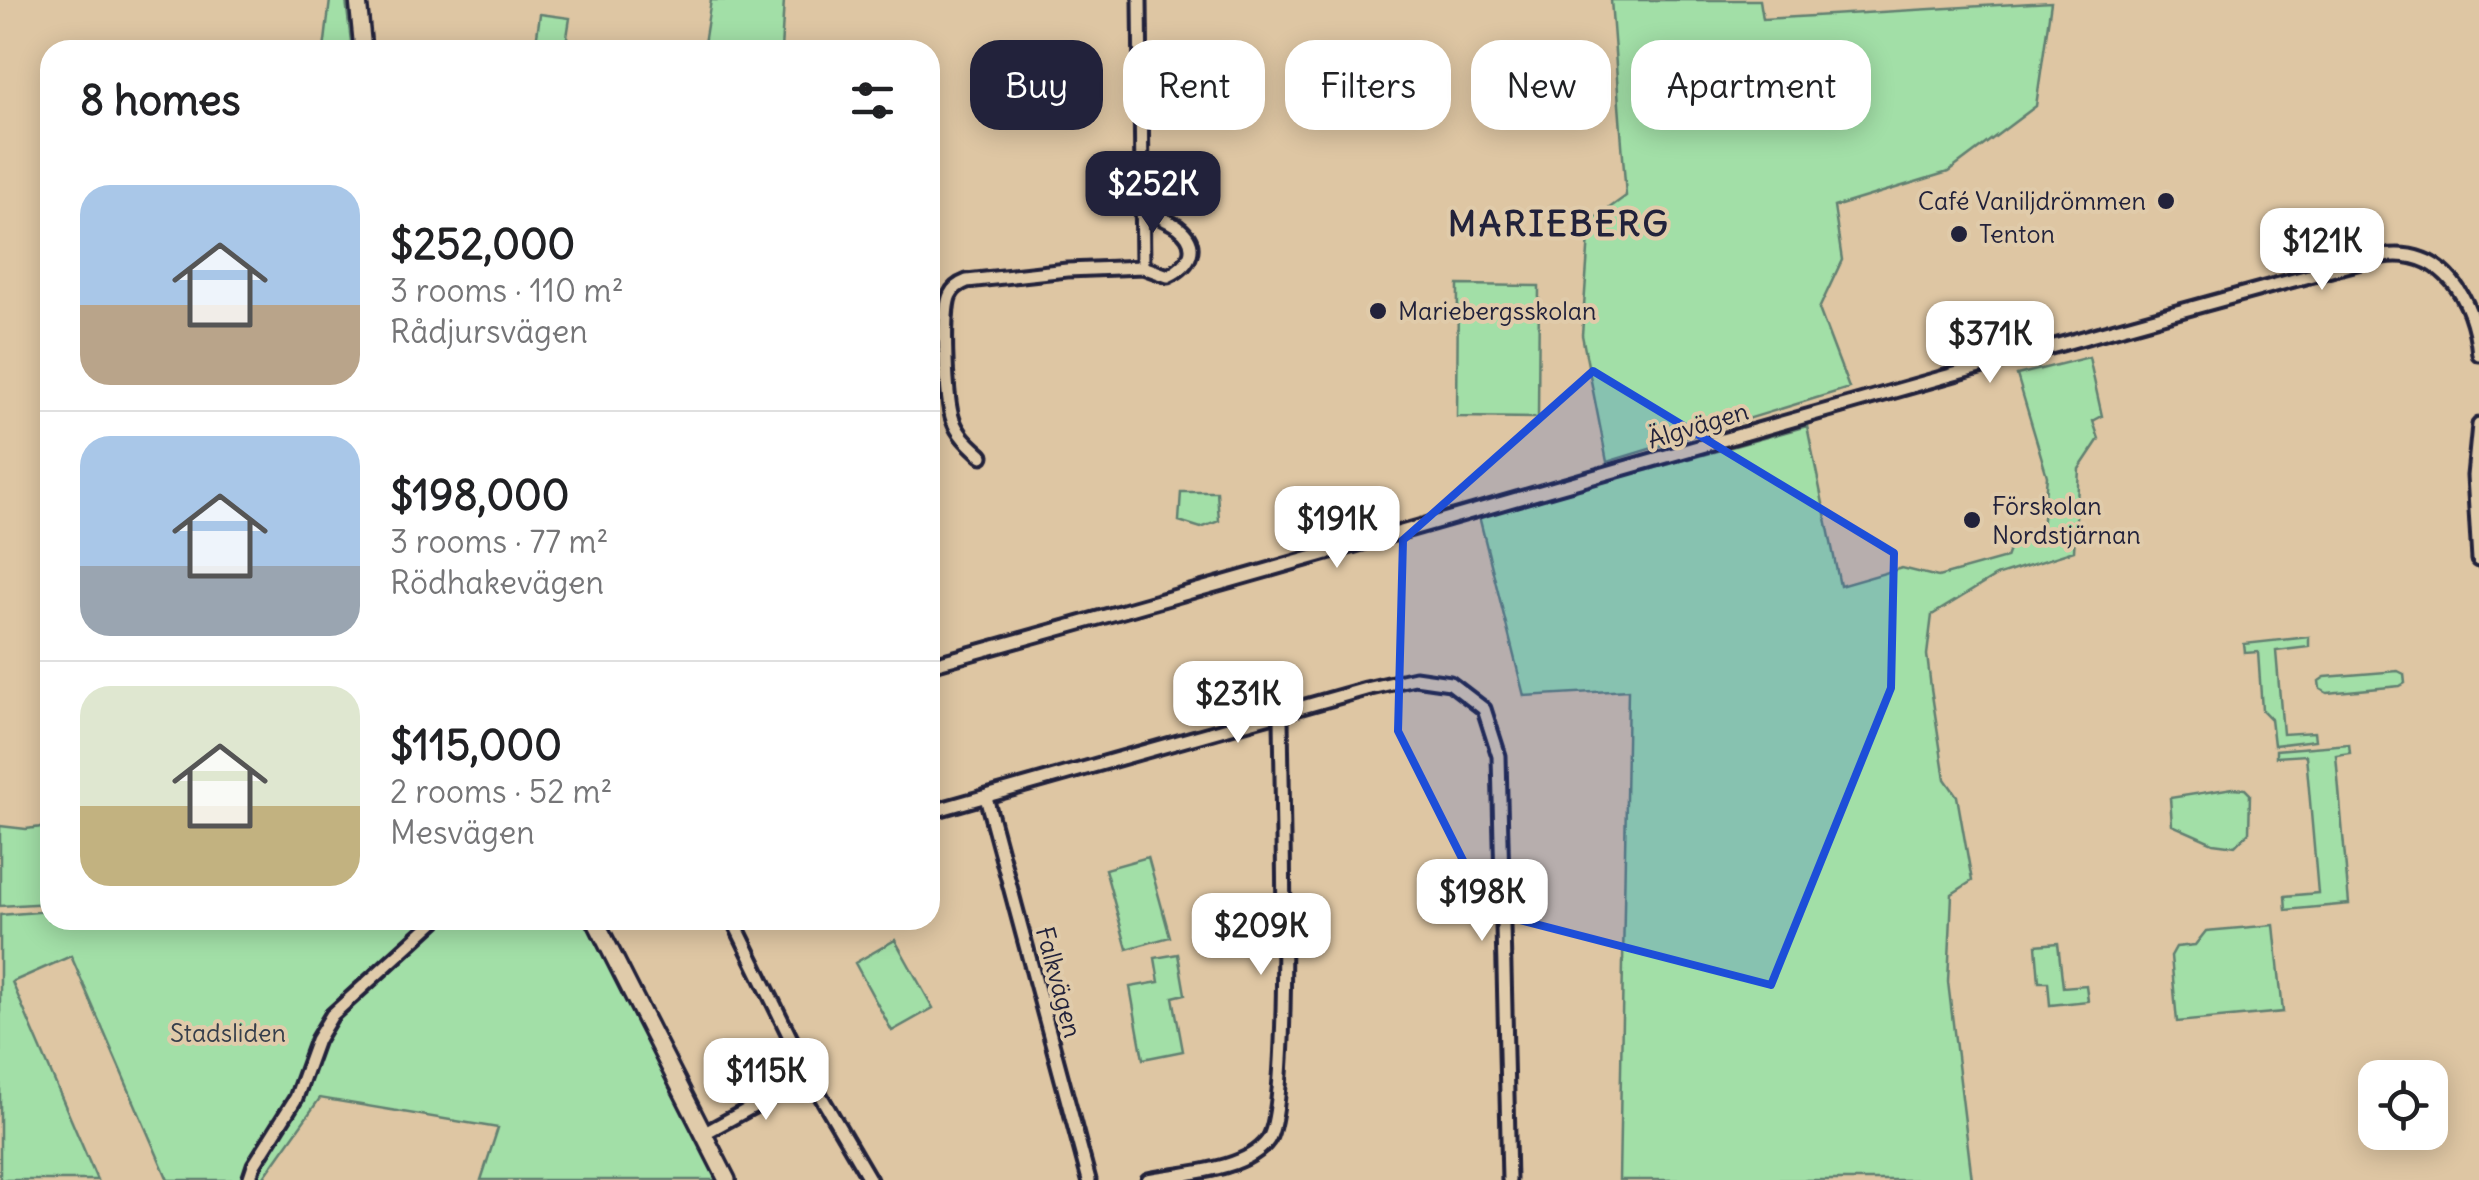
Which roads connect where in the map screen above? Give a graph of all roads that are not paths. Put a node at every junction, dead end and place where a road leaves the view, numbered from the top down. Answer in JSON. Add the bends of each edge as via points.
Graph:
{"nodes":[{"id":1,"x":358,"y":0,"type":"edge"},
{"id":2,"x":1140,"y":0,"type":"edge"},
{"id":3,"x":362,"y":40,"type":"edge"},
{"id":4,"x":1142,"y":196,"type":"junction"},
{"id":5,"x":1143,"y":267,"type":"junction"},
{"id":6,"x":2479,"y":293,"type":"edge"},
{"id":7,"x":2467,"y":300,"type":"junction"},
{"id":8,"x":2479,"y":354,"type":"edge"},
{"id":9,"x":2479,"y":425,"type":"edge"},
{"id":10,"x":982,"y":456,"type":"dead end"},
{"id":11,"x":2479,"y":560,"type":"edge"},
{"id":12,"x":940,"y":663,"type":"edge"},
{"id":13,"x":1281,"y":713,"type":"junction"},
{"id":14,"x":986,"y":796,"type":"junction"},
{"id":15,"x":940,"y":809,"type":"edge"},
{"id":16,"x":425,"y":930,"type":"edge"},
{"id":17,"x":601,"y":930,"type":"edge"},
{"id":18,"x":738,"y":930,"type":"edge"},
{"id":19,"x":809,"y":1076,"type":"junction"},
{"id":20,"x":703,"y":1134,"type":"junction"},
{"id":21,"x":250,"y":1180,"type":"edge"},
{"id":22,"x":726,"y":1180,"type":"edge"},
{"id":23,"x":870,"y":1180,"type":"edge"},
{"id":24,"x":1089,"y":1180,"type":"edge"},
{"id":25,"x":1148,"y":1180,"type":"edge"},
{"id":26,"x":1509,"y":1180,"type":"edge"}],
"edges":[{"from":1,"to":3,"type":"street"},
{"from":2,"to":4,"type":"street"},
{"from":4,"to":5,"type":"street"},
{"from":4,"to":5,"type":"street","via":[[1151,212],[1188,238],[1191,253],[1184,269],[1168,276]]},
{"from":5,"to":10,"type":"street","via":[[958,284],[946,309],[948,390],[953,420]]},
{"from":6,"to":7,"type":"street"},
{"from":7,"to":8,"type":"street"},
{"from":7,"to":12,"type":"street","name":"Älgvägen","via":[[2424,261],[2382,256]]},
{"from":9,"to":11,"type":"street"},
{"from":13,"to":14,"type":"street"},
{"from":13,"to":25,"type":"street","via":[[1282,1000],[1274,1126],[1270,1138],[1241,1162]]},
{"from":13,"to":26,"type":"street","via":[[1415,678],[1450,683],[1484,709],[1499,756]]},
{"from":14,"to":15,"type":"street"},
{"from":14,"to":24,"type":"street","name":"Falkvägen"},
{"from":16,"to":21,"type":"street","via":[[332,1016]]},
{"from":17,"to":20,"type":"street"},
{"from":18,"to":19,"type":"street"},
{"from":19,"to":20,"type":"street"},
{"from":19,"to":23,"type":"street"},
{"from":20,"to":22,"type":"street"}]}
